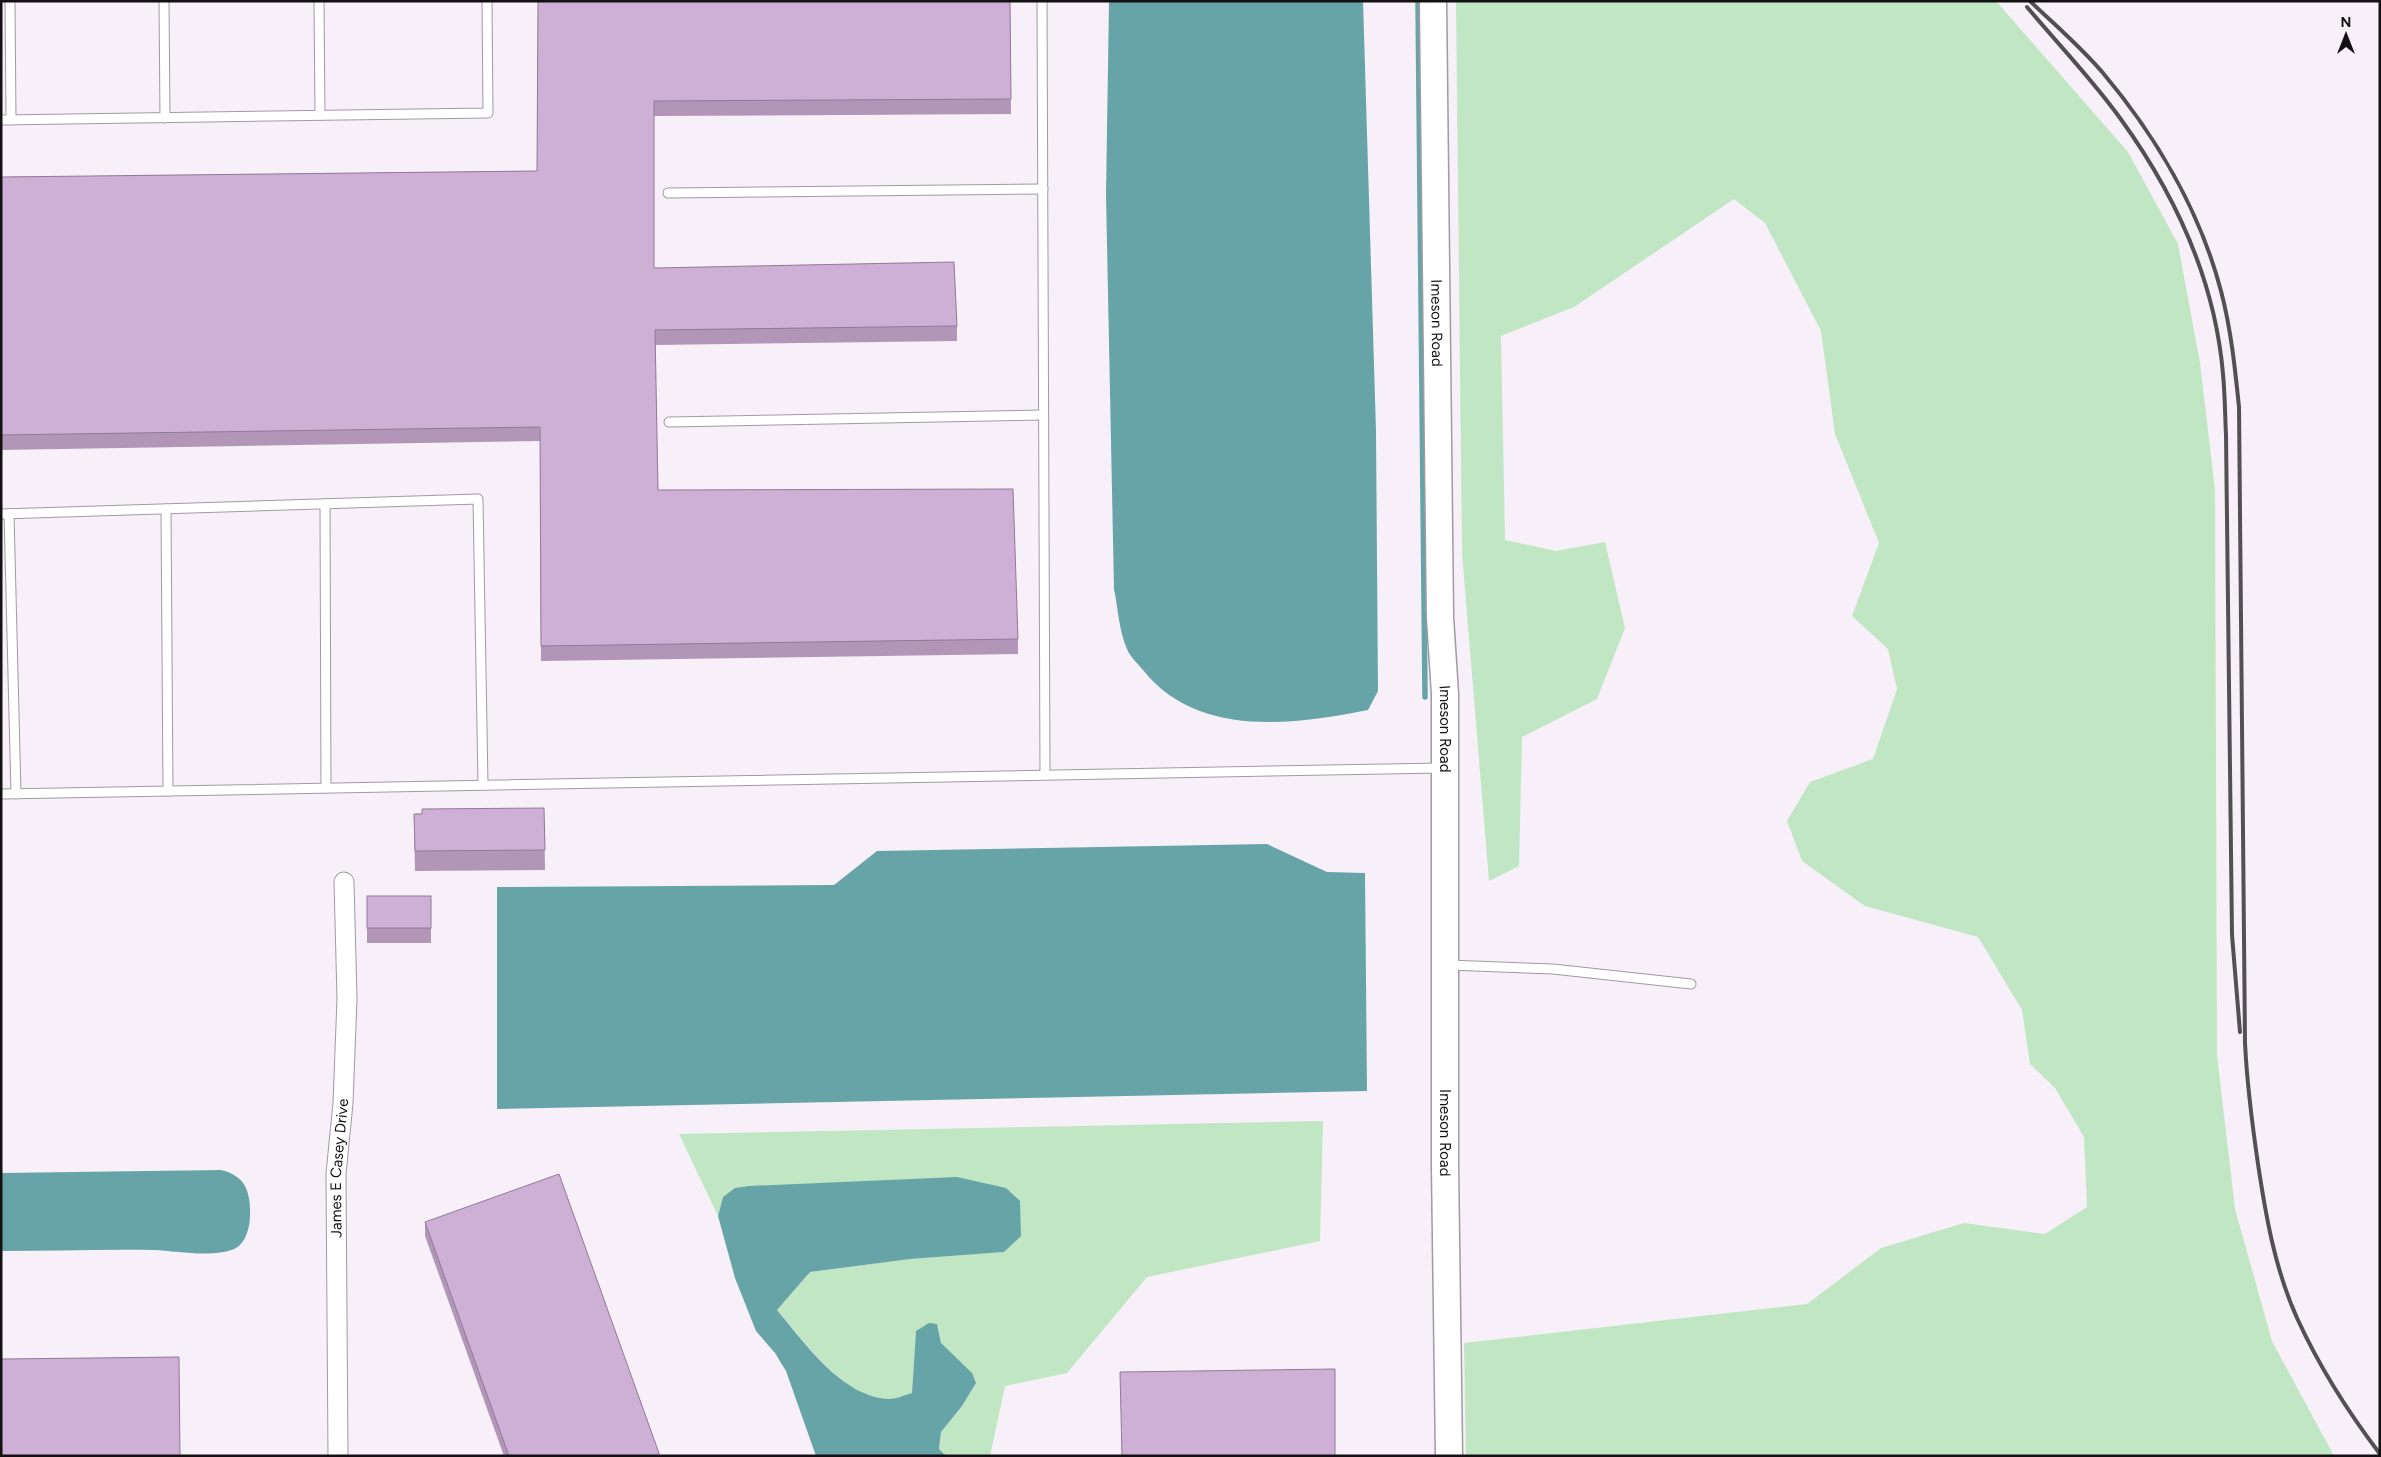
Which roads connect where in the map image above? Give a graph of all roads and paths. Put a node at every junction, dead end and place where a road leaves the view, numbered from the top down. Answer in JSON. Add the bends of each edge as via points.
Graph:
{"nodes":[{"id":1,"x":10,"y":1,"type":"edge"},
{"id":2,"x":164,"y":1,"type":"edge"},
{"id":3,"x":320,"y":1,"type":"edge"},
{"id":4,"x":487,"y":1,"type":"edge"},
{"id":5,"x":1042,"y":1,"type":"edge"},
{"id":6,"x":1433,"y":1,"type":"edge"},
{"id":7,"x":320,"y":115,"type":"junction"},
{"id":8,"x":165,"y":118,"type":"junction"},
{"id":9,"x":1,"y":120,"type":"edge"},
{"id":10,"x":11,"y":120,"type":"junction"},
{"id":11,"x":1043,"y":189,"type":"junction"},
{"id":12,"x":668,"y":193,"type":"dead end"},
{"id":13,"x":1043,"y":415,"type":"junction"},
{"id":14,"x":669,"y":422,"type":"dead end"},
{"id":15,"x":325,"y":504,"type":"junction"},
{"id":16,"x":166,"y":509,"type":"junction"},
{"id":17,"x":5,"y":514,"type":"edge"},
{"id":18,"x":1443,"y":768,"type":"junction"},
{"id":19,"x":1045,"y":776,"type":"junction"},
{"id":20,"x":484,"y":785,"type":"junction"},
{"id":21,"x":326,"y":788,"type":"junction"},
{"id":22,"x":168,"y":791,"type":"junction"},
{"id":23,"x":1,"y":794,"type":"edge"},
{"id":24,"x":16,"y":794,"type":"junction"},
{"id":25,"x":344,"y":882,"type":"dead end"},
{"id":26,"x":1446,"y":965,"type":"junction"},
{"id":27,"x":1691,"y":984,"type":"dead end"},
{"id":28,"x":338,"y":1456,"type":"edge"},
{"id":29,"x":1449,"y":1456,"type":"edge"}],
"edges":[{"from":1,"to":10,"type":"lane"},
{"from":2,"to":8,"type":"lane"},
{"from":3,"to":7,"type":"lane"},
{"from":4,"to":7,"type":"lane","via":[[488,113]]},
{"from":5,"to":11,"type":"lane"},
{"from":6,"to":18,"type":"street","name":"Imeson Road","via":[[1440,617],[1445,694]]},
{"from":7,"to":8,"type":"lane"},
{"from":8,"to":10,"type":"lane"},
{"from":9,"to":10,"type":"lane"},
{"from":11,"to":12,"type":"lane"},
{"from":11,"to":13,"type":"lane"},
{"from":13,"to":14,"type":"lane"},
{"from":13,"to":19,"type":"lane"},
{"from":15,"to":16,"type":"lane"},
{"from":15,"to":20,"type":"lane","via":[[478,499]]},
{"from":15,"to":21,"type":"lane"},
{"from":16,"to":17,"type":"lane"},
{"from":16,"to":22,"type":"lane"},
{"from":17,"to":24,"type":"lane"},
{"from":18,"to":19,"type":"lane"},
{"from":18,"to":26,"type":"street","name":"Imeson Road"},
{"from":19,"to":20,"type":"lane"},
{"from":20,"to":21,"type":"lane"},
{"from":21,"to":22,"type":"lane"},
{"from":22,"to":24,"type":"lane"},
{"from":23,"to":24,"type":"lane"},
{"from":25,"to":28,"type":"street","name":"James E Casey Drive","via":[[347,999],[336,1184]]},
{"from":26,"to":27,"type":"lane","via":[[1554,969]]},
{"from":26,"to":29,"type":"street","name":"Imeson Road"}]}
